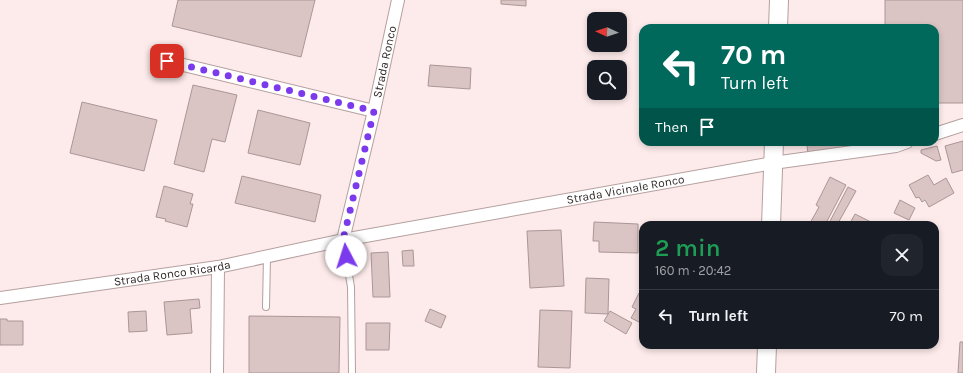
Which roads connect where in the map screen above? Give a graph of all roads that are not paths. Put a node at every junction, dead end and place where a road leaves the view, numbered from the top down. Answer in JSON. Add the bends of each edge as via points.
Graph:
{"nodes":[{"id":1,"x":398,"y":0,"type":"edge"},
{"id":2,"x":779,"y":0,"type":"edge"},
{"id":3,"x":778,"y":24,"type":"edge"},
{"id":4,"x":167,"y":61,"type":"dead end"},
{"id":5,"x":374,"y":111,"type":"junction"},
{"id":6,"x":963,"y":125,"type":"edge"},
{"id":7,"x":939,"y":133,"type":"edge"},
{"id":8,"x":774,"y":146,"type":"edge"},
{"id":9,"x":896,"y":146,"type":"edge"},
{"id":10,"x":773,"y":163,"type":"junction"},
{"id":11,"x":771,"y":221,"type":"edge"},
{"id":12,"x":343,"y":240,"type":"junction"},
{"id":13,"x":266,"y":257,"type":"junction"},
{"id":14,"x":218,"y":267,"type":"junction"},
{"id":15,"x":0,"y":298,"type":"edge"},
{"id":16,"x":266,"y":307,"type":"dead end"},
{"id":17,"x":767,"y":349,"type":"edge"},
{"id":18,"x":217,"y":373,"type":"edge"},
{"id":19,"x":352,"y":373,"type":"edge"},
{"id":20,"x":766,"y":373,"type":"edge"}],
"edges":[{"from":1,"to":5,"type":"street","name":"Strada Ronco"},
{"from":2,"to":3,"type":"main road"},
{"from":4,"to":5,"type":"street"},
{"from":5,"to":12,"type":"street","name":"Strada Ronco"},
{"from":6,"to":7,"type":"street"},
{"from":8,"to":10,"type":"main road"},
{"from":9,"to":10,"type":"street","name":"Strada Vicinale Ronco"},
{"from":10,"to":11,"type":"main road"},
{"from":10,"to":12,"type":"street","name":"Strada Vicinale Ronco"},
{"from":12,"to":13,"type":"street","name":"Strada Ronco Ricarda"},
{"from":12,"to":19,"type":"lane","via":[[351,287]]},
{"from":13,"to":14,"type":"street","name":"Strada Ronco Ricarda"},
{"from":13,"to":16,"type":"lane"},
{"from":14,"to":15,"type":"street","name":"Strada Ronco Ricarda"},
{"from":14,"to":18,"type":"street"},
{"from":17,"to":20,"type":"main road"}]}
